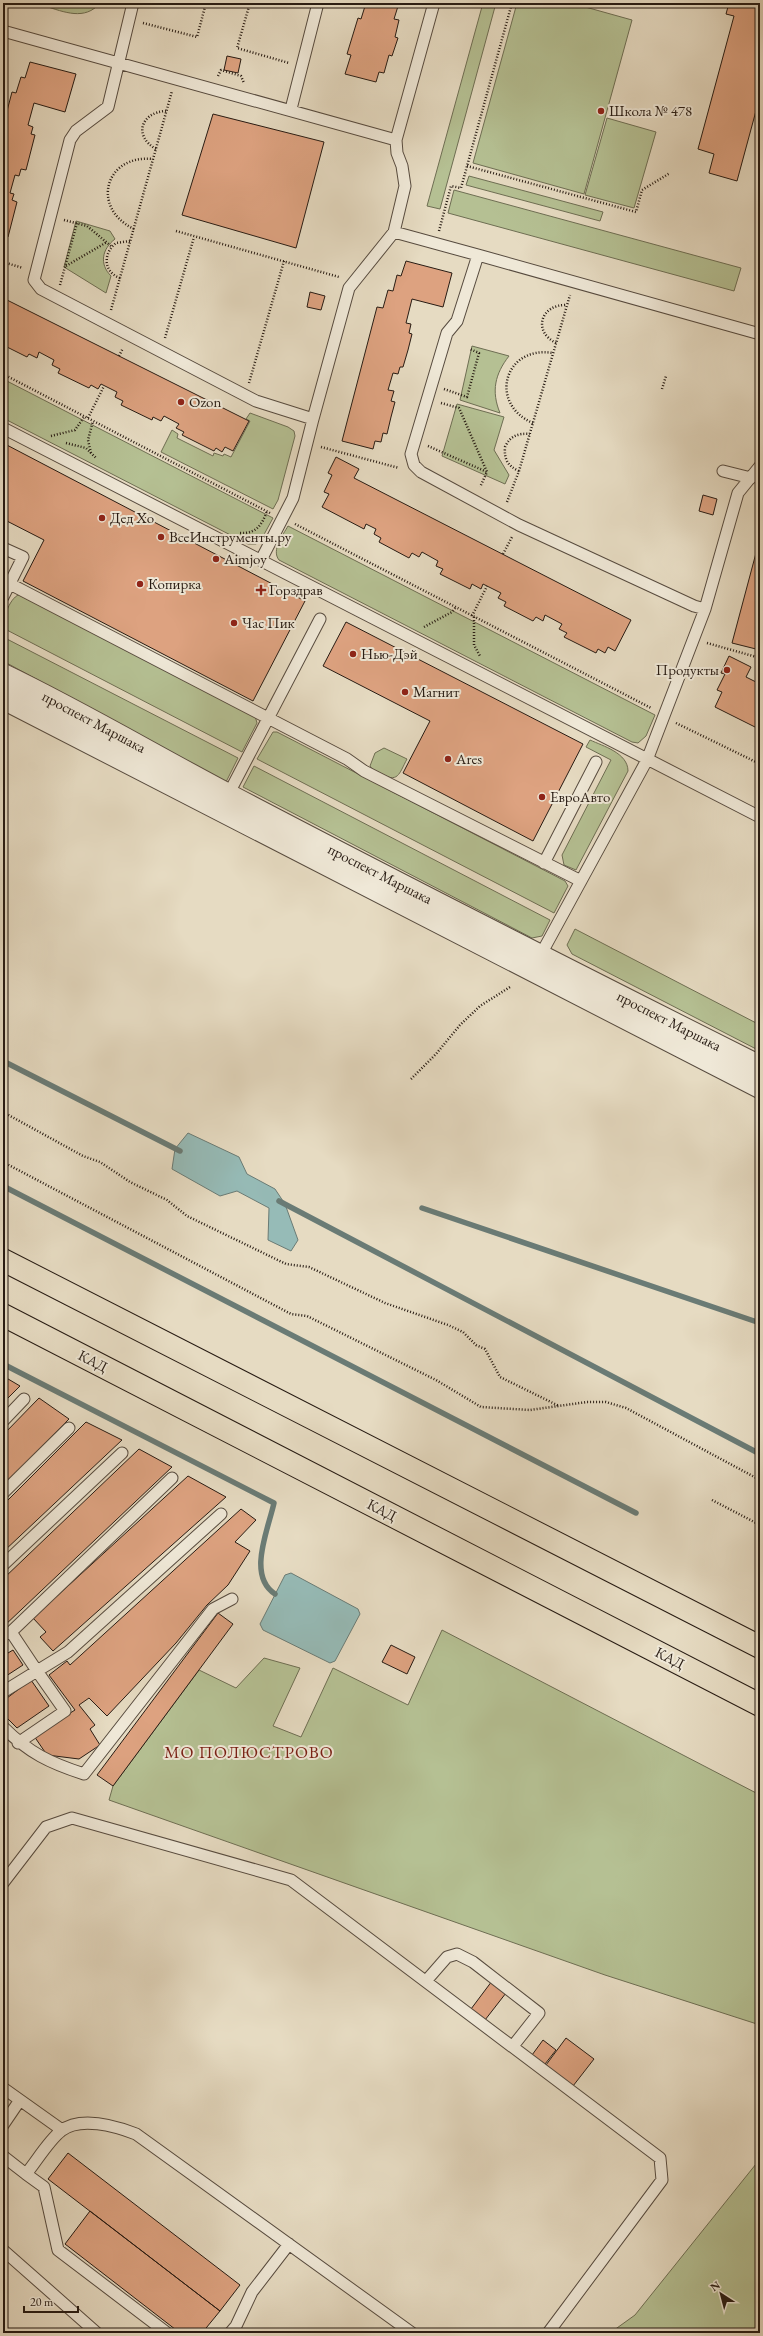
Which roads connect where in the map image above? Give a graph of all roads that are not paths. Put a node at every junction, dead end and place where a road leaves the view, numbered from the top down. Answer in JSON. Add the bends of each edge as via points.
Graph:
{"nodes":[{"id":1,"x":133,"y":3,"type":"edge"},
{"id":2,"x":318,"y":3,"type":"edge"},
{"id":3,"x":434,"y":3,"type":"edge"},
{"id":4,"x":3,"y":31,"type":"edge"},
{"id":5,"x":117,"y":64,"type":"junction"},
{"id":6,"x":291,"y":109,"type":"junction"},
{"id":7,"x":396,"y":140,"type":"junction"},
{"id":8,"x":394,"y":232,"type":"junction"},
{"id":9,"x":478,"y":255,"type":"junction"},
{"id":10,"x":760,"y":334,"type":"edge"},
{"id":11,"x":313,"y":420,"type":"junction"},
{"id":12,"x":3,"y":428,"type":"edge"},
{"id":13,"x":760,"y":466,"type":"edge"},
{"id":14,"x":723,"y":471,"type":"dead end"},
{"id":15,"x":750,"y":478,"type":"junction"},
{"id":16,"x":3,"y":548,"type":"edge"},
{"id":17,"x":260,"y":560,"type":"junction"},
{"id":18,"x":10,"y":584,"type":"junction"},
{"id":19,"x":3,"y":597,"type":"edge"},
{"id":20,"x":705,"y":609,"type":"junction"},
{"id":21,"x":320,"y":619,"type":"dead end"},
{"id":22,"x":3,"y":675,"type":"edge"},
{"id":23,"x":3,"y":698,"type":"edge"},
{"id":24,"x":269,"y":718,"type":"junction"},
{"id":25,"x":647,"y":760,"type":"junction"},
{"id":26,"x":596,"y":762,"type":"dead end"},
{"id":27,"x":228,"y":795,"type":"junction"},
{"id":28,"x":760,"y":817,"type":"edge"},
{"id":29,"x":544,"y":863,"type":"junction"},
{"id":30,"x":581,"y":882,"type":"junction"},
{"id":31,"x":540,"y":956,"type":"junction"},
{"id":32,"x":760,"y":1066,"type":"edge"},
{"id":33,"x":760,"y":1087,"type":"edge"},
{"id":34,"x":3,"y":1260,"type":"edge"},
{"id":35,"x":3,"y":1315,"type":"edge"},
{"id":36,"x":24,"y":1399,"type":"dead end"},
{"id":37,"x":3,"y":1421,"type":"edge"},
{"id":38,"x":69,"y":1428,"type":"dead end"},
{"id":39,"x":122,"y":1453,"type":"dead end"},
{"id":40,"x":172,"y":1478,"type":"dead end"},
{"id":41,"x":3,"y":1493,"type":"edge"},
{"id":42,"x":221,"y":1514,"type":"dead end"},
{"id":43,"x":3,"y":1565,"type":"edge"},
{"id":44,"x":232,"y":1599,"type":"dead end"},
{"id":45,"x":7,"y":1633,"type":"edge"},
{"id":46,"x":760,"y":1647,"type":"edge"},
{"id":47,"x":37,"y":1671,"type":"junction"},
{"id":48,"x":3,"y":1692,"type":"edge"},
{"id":49,"x":760,"y":1705,"type":"edge"},
{"id":50,"x":3,"y":1727,"type":"edge"},
{"id":51,"x":18,"y":1743,"type":"junction"},
{"id":52,"x":3,"y":1883,"type":"edge"},
{"id":53,"x":426,"y":1981,"type":"junction"},
{"id":54,"x":513,"y":2046,"type":"junction"},
{"id":55,"x":3,"y":2088,"type":"edge"},
{"id":56,"x":20,"y":2100,"type":"junction"},
{"id":57,"x":3,"y":2125,"type":"edge"},
{"id":58,"x":62,"y":2130,"type":"junction"},
{"id":59,"x":3,"y":2156,"type":"edge"},
{"id":60,"x":26,"y":2174,"type":"junction"},
{"id":61,"x":289,"y":2244,"type":"junction"},
{"id":62,"x":3,"y":2250,"type":"edge"},
{"id":63,"x":98,"y":2333,"type":"edge"},
{"id":64,"x":167,"y":2333,"type":"edge"},
{"id":65,"x":230,"y":2333,"type":"edge"},
{"id":66,"x":412,"y":2333,"type":"edge"},
{"id":67,"x":548,"y":2333,"type":"edge"}],
"edges":[{"from":1,"to":5,"type":"lane"},
{"from":2,"to":6,"type":"lane"},
{"from":3,"to":7,"type":"lane"},
{"from":4,"to":5,"type":"lane"},
{"from":5,"to":6,"type":"lane"},
{"from":5,"to":11,"type":"lane","via":[[108,107],[76,131],[70,140],[34,280],[41,289],[256,401]]},
{"from":6,"to":7,"type":"lane"},
{"from":7,"to":8,"type":"lane","via":[[405,186]]},
{"from":8,"to":9,"type":"lane"},
{"from":8,"to":11,"type":"lane","via":[[349,288]]},
{"from":9,"to":10,"type":"lane"},
{"from":9,"to":20,"type":"lane","via":[[457,321],[447,333],[410,454],[414,465],[421,472],[520,525]]},
{"from":11,"to":17,"type":"lane","via":[[294,498]]},
{"from":12,"to":17,"type":"lane"},
{"from":13,"to":15,"type":"lane"},
{"from":14,"to":15,"type":"lane"},
{"from":15,"to":20,"type":"lane","via":[[738,494]]},
{"from":16,"to":18,"type":"lane","via":[[23,558]]},
{"from":17,"to":25,"type":"lane"},
{"from":18,"to":19,"type":"lane"},
{"from":18,"to":24,"type":"lane"},
{"from":20,"to":25,"type":"lane"},
{"from":21,"to":24,"type":"lane"},
{"from":22,"to":27,"type":"street","name":"проспект Маршака","via":[[58,701]]},
{"from":23,"to":33,"type":"street","name":"проспект Маршака"},
{"from":24,"to":27,"type":"lane"},
{"from":24,"to":29,"type":"lane","via":[[347,759],[364,771]]},
{"from":25,"to":28,"type":"lane"},
{"from":25,"to":30,"type":"lane"},
{"from":26,"to":29,"type":"lane"},
{"from":27,"to":31,"type":"street","name":"проспект Маршака"},
{"from":29,"to":30,"type":"lane"},
{"from":30,"to":31,"type":"lane"},
{"from":31,"to":32,"type":"street","name":"проспект Маршака"},
{"from":34,"to":46,"type":"highway"},
{"from":35,"to":49,"type":"highway","name":"КАД"},
{"from":36,"to":37,"type":"lane"},
{"from":38,"to":41,"type":"lane"},
{"from":39,"to":43,"type":"lane"},
{"from":40,"to":45,"type":"lane"},
{"from":42,"to":47,"type":"lane","via":[[68,1652]]},
{"from":44,"to":51,"type":"lane","via":[[213,1609],[84,1774],[50,1763]]},
{"from":45,"to":47,"type":"lane"},
{"from":47,"to":48,"type":"lane"},
{"from":47,"to":51,"type":"lane","via":[[65,1711]]},
{"from":50,"to":51,"type":"lane"},
{"from":52,"to":53,"type":"lane","via":[[46,1827],[72,1818],[291,1880]]},
{"from":53,"to":54,"type":"lane"},
{"from":53,"to":54,"type":"lane","via":[[447,1957],[456,1954],[473,1962],[539,2013]]},
{"from":54,"to":67,"type":"lane","via":[[660,2158],[662,2180]]},
{"from":55,"to":56,"type":"lane"},
{"from":56,"to":57,"type":"lane"},
{"from":56,"to":58,"type":"lane"},
{"from":58,"to":60,"type":"lane"},
{"from":58,"to":61,"type":"lane","via":[[87,2122],[116,2127],[136,2134]]},
{"from":59,"to":60,"type":"lane"},
{"from":60,"to":64,"type":"lane","via":[[44,2187],[58,2250]]},
{"from":61,"to":65,"type":"lane","via":[[252,2292]]},
{"from":61,"to":66,"type":"lane"},
{"from":62,"to":63,"type":"lane"}]}
